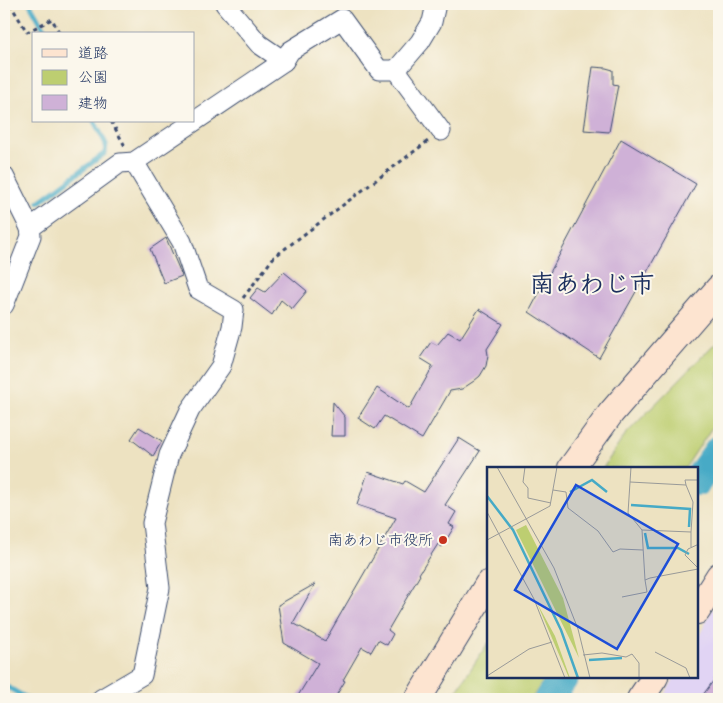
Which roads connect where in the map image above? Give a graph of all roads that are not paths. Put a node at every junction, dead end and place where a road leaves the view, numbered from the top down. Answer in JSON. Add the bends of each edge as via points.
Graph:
{"nodes":[{"id":1,"x":225,"y":4,"type":"edge"},
{"id":2,"x":436,"y":4,"type":"edge"},
{"id":3,"x":284,"y":61,"type":"junction"},
{"id":4,"x":396,"y":70,"type":"junction"},
{"id":5,"x":195,"y":121,"type":"edge"},
{"id":6,"x":193,"y":122,"type":"edge"},
{"id":7,"x":441,"y":130,"type":"road end"},
{"id":8,"x":134,"y":162,"type":"junction"},
{"id":9,"x":4,"y":176,"type":"edge"},
{"id":10,"x":30,"y":228,"type":"junction"},
{"id":11,"x":719,"y":288,"type":"edge"},
{"id":12,"x":4,"y":305,"type":"edge"},
{"id":13,"x":572,"y":467,"type":"edge"},
{"id":14,"x":719,"y":576,"type":"edge"},
{"id":15,"x":487,"y":586,"type":"edge"},
{"id":16,"x":698,"y":609,"type":"edge"},
{"id":17,"x":654,"y":678,"type":"edge"},
{"id":18,"x":101,"y":699,"type":"edge"},
{"id":19,"x":418,"y":699,"type":"edge"},
{"id":20,"x":640,"y":699,"type":"edge"}],
"edges":[{"from":1,"to":3,"type":"street","via":[[259,44]]},
{"from":2,"to":4,"type":"street","via":[[432,22],[420,42]]},
{"from":3,"to":4,"type":"street","via":[[290,50],[342,19],[379,70]]},
{"from":3,"to":5,"type":"street"},
{"from":4,"to":7,"type":"street"},
{"from":6,"to":8,"type":"street"},
{"from":8,"to":10,"type":"street","via":[[120,164]]},
{"from":8,"to":18,"type":"street","via":[[182,242],[198,289],[234,310],[221,366],[190,410],[169,455],[152,523],[160,588],[142,675]]},
{"from":9,"to":10,"type":"street"},
{"from":10,"to":12,"type":"street","via":[[31,236]]},
{"from":11,"to":13,"type":"street","via":[[611,413]]},
{"from":14,"to":16,"type":"street"},
{"from":15,"to":19,"type":"street"},
{"from":17,"to":20,"type":"street"}]}
